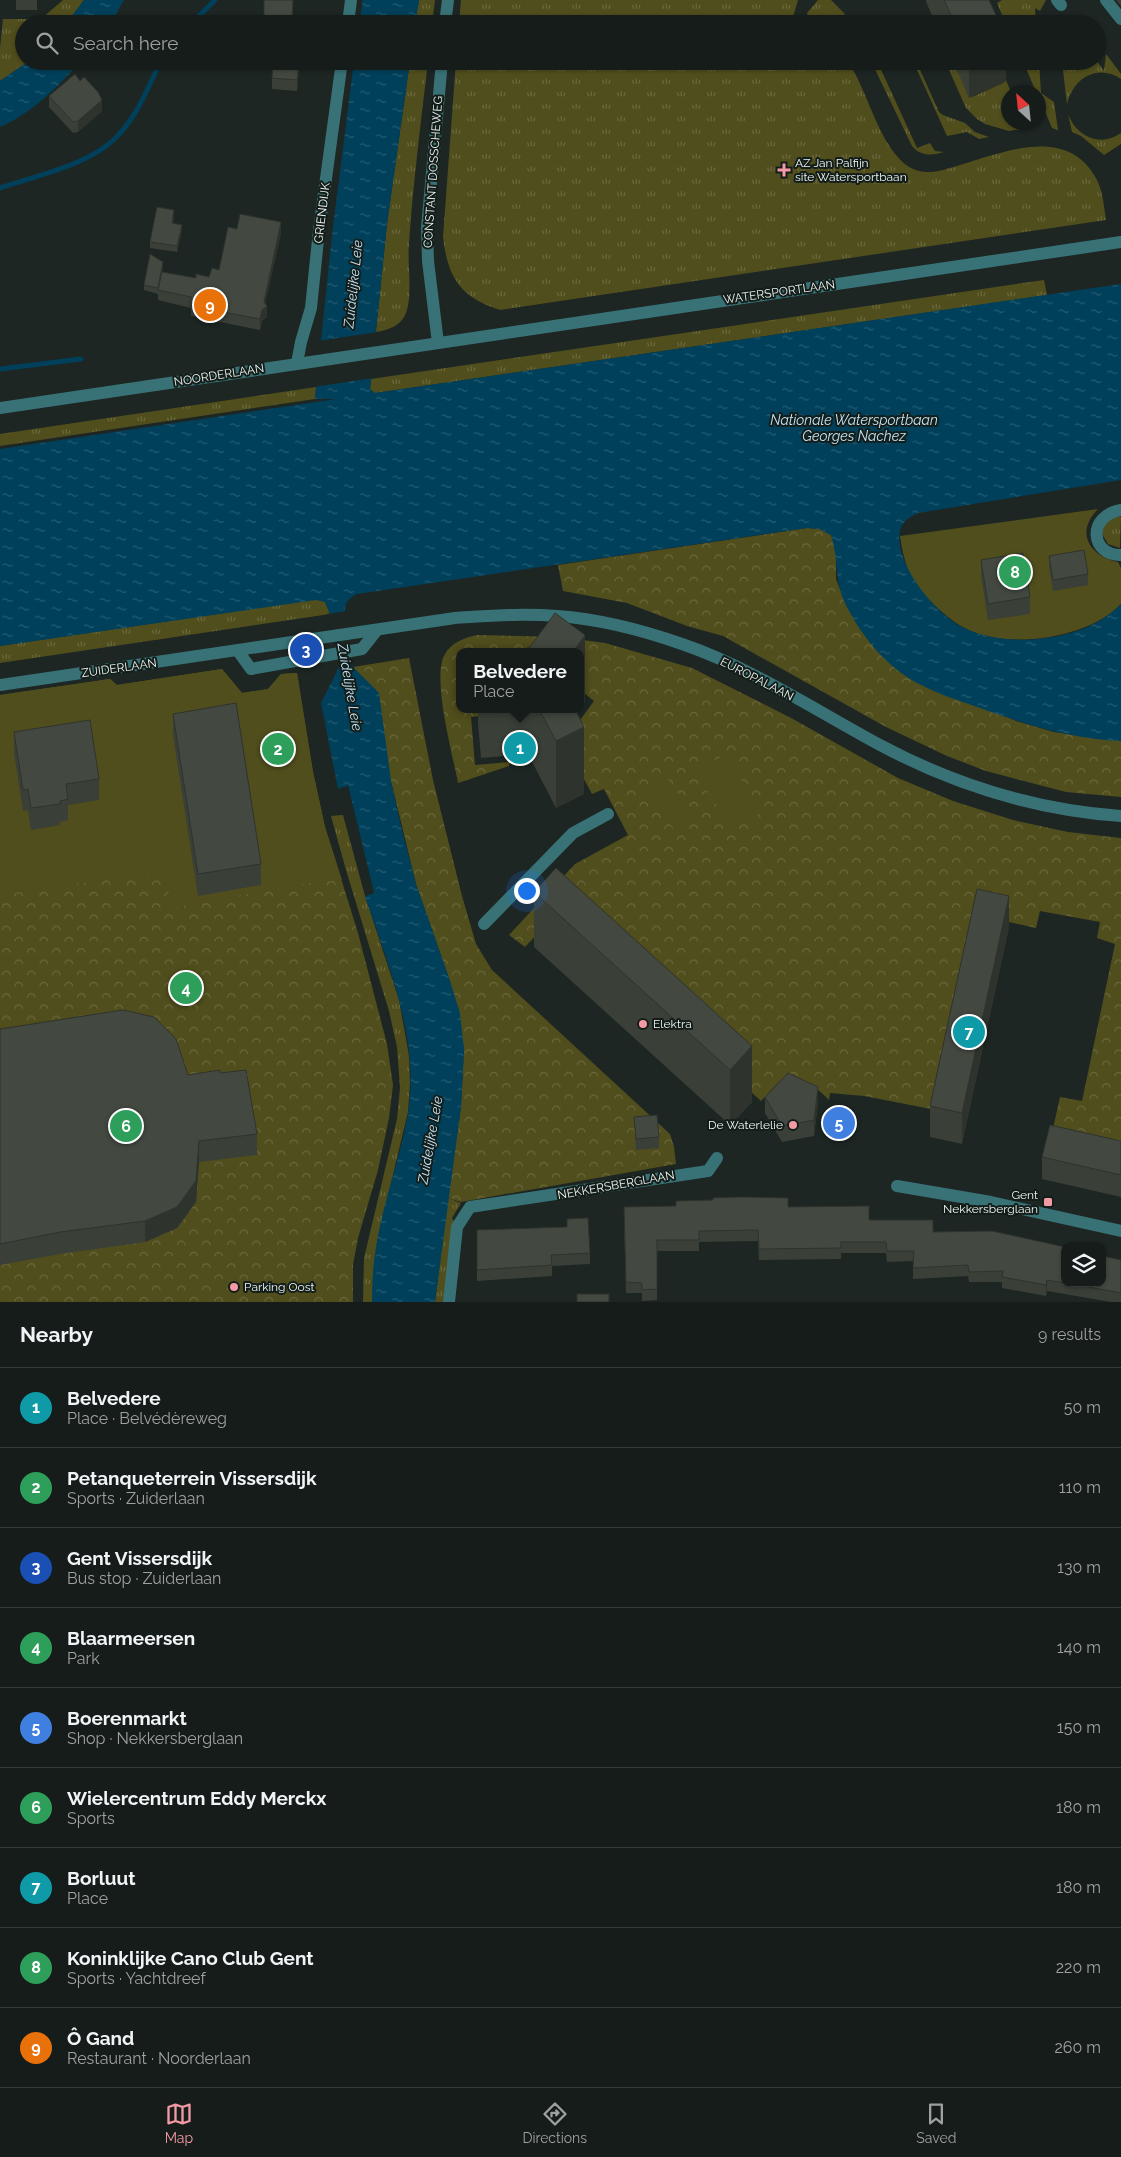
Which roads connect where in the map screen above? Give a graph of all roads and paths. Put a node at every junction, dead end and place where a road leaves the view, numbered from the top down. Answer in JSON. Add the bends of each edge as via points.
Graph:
{"nodes":[{"id":1,"x":351,"y":0,"type":"edge"},
{"id":2,"x":448,"y":0,"type":"edge"},
{"id":3,"x":1106,"y":0,"type":"edge"},
{"id":4,"x":349,"y":15,"type":"edge"},
{"id":5,"x":446,"y":15,"type":"edge"},
{"id":6,"x":1121,"y":19,"type":"edge"},
{"id":7,"x":341,"y":70,"type":"edge"},
{"id":8,"x":441,"y":70,"type":"edge"},
{"id":9,"x":1121,"y":242,"type":"edge"},
{"id":10,"x":438,"y":343,"type":"junction"},
{"id":11,"x":302,"y":363,"type":"junction"},
{"id":12,"x":0,"y":408,"type":"edge"},
{"id":13,"x":1121,"y":510,"type":"edge"},
{"id":14,"x":1121,"y":555,"type":"edge"},
{"id":15,"x":377,"y":630,"type":"junction"},
{"id":16,"x":238,"y":651,"type":"junction"},
{"id":17,"x":0,"y":685,"type":"edge"},
{"id":18,"x":608,"y":814,"type":"dead end"},
{"id":19,"x":1121,"y":816,"type":"edge"},
{"id":20,"x":484,"y":924,"type":"dead end"},
{"id":21,"x":717,"y":1158,"type":"dead end"},
{"id":22,"x":897,"y":1186,"type":"dead end"},
{"id":23,"x":1121,"y":1231,"type":"edge"},
{"id":24,"x":449,"y":1302,"type":"edge"}],
"edges":[{"from":1,"to":4,"type":"street"},
{"from":2,"to":5,"type":"street"},
{"from":3,"to":6,"type":"street"},
{"from":7,"to":11,"type":"street","name":"GRIENDIJK","via":[[311,308],[301,342]]},
{"from":8,"to":10,"type":"street","name":"CONSTANT DOSSCHEWEG","via":[[427,228]]},
{"from":9,"to":10,"type":"street","name":"WATERSPORTLAAN"},
{"from":10,"to":11,"type":"street","name":"NOORDERLAAN"},
{"from":11,"to":12,"type":"street","name":"NOORDERLAAN"},
{"from":13,"to":14,"type":"street","via":[[1105,515],[1096,535],[1103,549],[1110,554]]},
{"from":15,"to":16,"type":"street","name":"ZUIDERLAAN"},
{"from":15,"to":16,"type":"street","via":[[362,649],[251,669]]},
{"from":15,"to":19,"type":"street","name":"EUROPALAAN","via":[[455,618],[494,616],[557,616],[635,630],[682,644],[725,662],[930,770],[1024,801],[1059,809]]},
{"from":16,"to":17,"type":"street","name":"ZUIDERLAAN"},
{"from":18,"to":20,"type":"street","via":[[573,833]]},
{"from":21,"to":24,"type":"street","name":"NEKKERSBERGLAAN","via":[[708,1171],[470,1208],[457,1228]]},
{"from":22,"to":23,"type":"street","via":[[991,1202]]}]}
